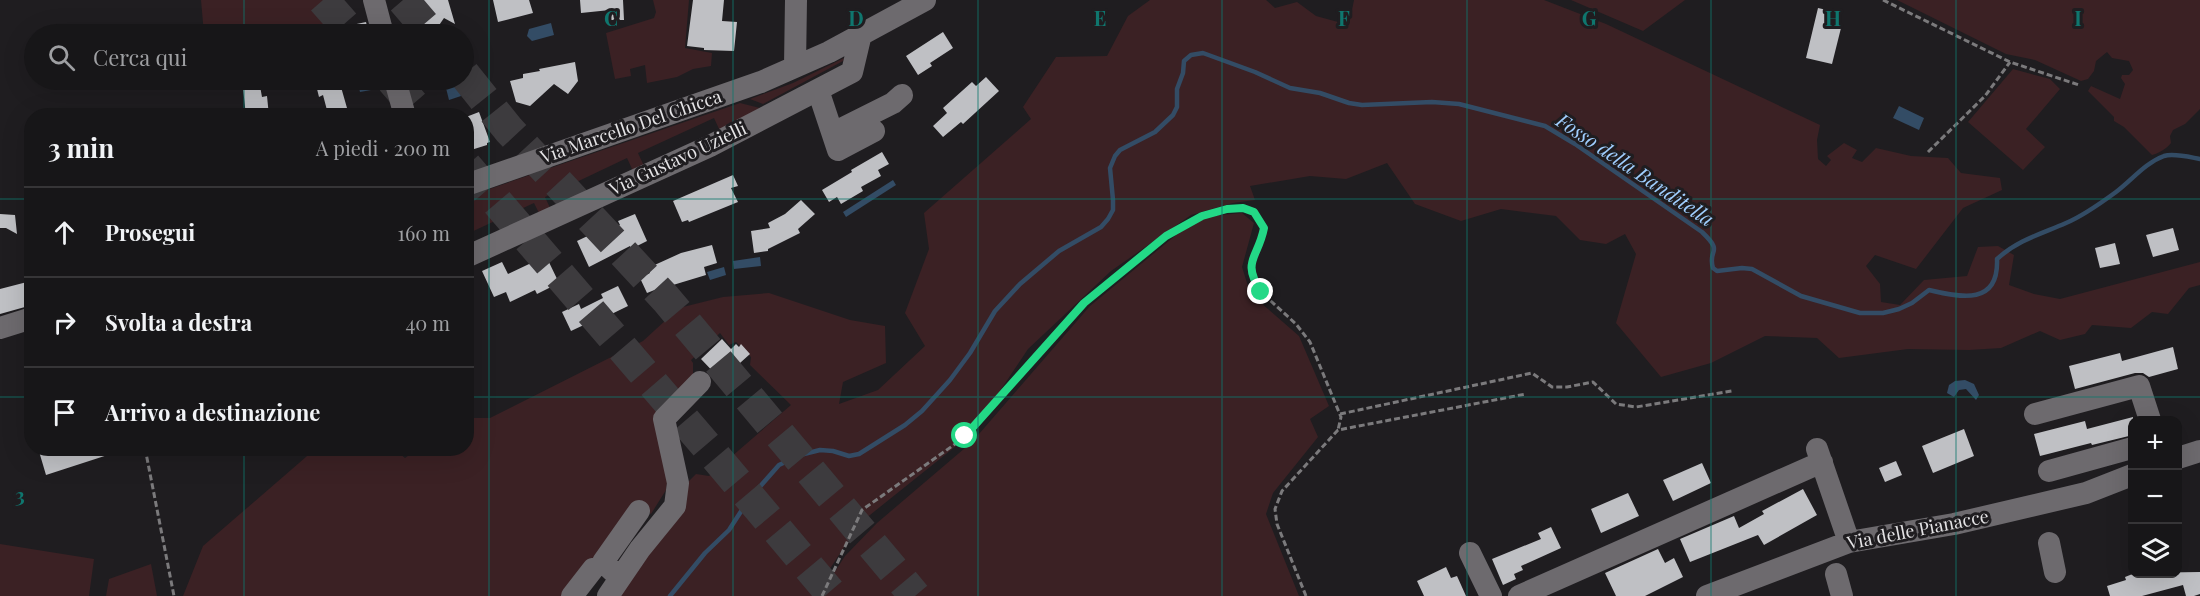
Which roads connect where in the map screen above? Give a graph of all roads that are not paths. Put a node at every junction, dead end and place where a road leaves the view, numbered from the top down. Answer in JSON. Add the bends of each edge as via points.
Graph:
{"nodes":[{"id":1,"x":374,"y":0,"type":"edge"},
{"id":2,"x":796,"y":0,"type":"edge"},
{"id":3,"x":925,"y":0,"type":"edge"},
{"id":4,"x":380,"y":24,"type":"edge"},
{"id":5,"x":861,"y":34,"type":"junction"},
{"id":6,"x":795,"y":66,"type":"junction"},
{"id":7,"x":398,"y":90,"type":"edge"},
{"id":8,"x":818,"y":90,"type":"junction"},
{"id":9,"x":902,"y":95,"type":"dead end"},
{"id":10,"x":403,"y":108,"type":"edge"},
{"id":11,"x":474,"y":182,"type":"edge"},
{"id":12,"x":474,"y":253,"type":"edge"},
{"id":13,"x":700,"y":382,"type":"dead end"},
{"id":14,"x":2035,"y":414,"type":"dead end"},
{"id":15,"x":2149,"y":416,"type":"edge"},
{"id":16,"x":2128,"y":449,"type":"edge"},
{"id":17,"x":2200,"y":451,"type":"edge"},
{"id":18,"x":2182,"y":457,"type":"edge"},
{"id":19,"x":2049,"y":471,"type":"dead end"},
{"id":20,"x":2128,"y":477,"type":"edge"},
{"id":21,"x":639,"y":511,"type":"dead end"},
{"id":22,"x":1849,"y":542,"type":"junction"},
{"id":23,"x":2049,"y":543,"type":"dead end"},
{"id":24,"x":1470,"y":553,"type":"dead end"},
{"id":25,"x":593,"y":569,"type":"dead end"},
{"id":26,"x":2055,"y":572,"type":"dead end"},
{"id":27,"x":1836,"y":574,"type":"dead end"},
{"id":28,"x":614,"y":587,"type":"edge"},
{"id":29,"x":572,"y":596,"type":"edge"},
{"id":30,"x":1491,"y":596,"type":"edge"},
{"id":31,"x":1519,"y":596,"type":"edge"},
{"id":32,"x":1707,"y":596,"type":"edge"},
{"id":33,"x":1842,"y":596,"type":"edge"}],
"edges":[{"from":1,"to":4,"type":"street"},
{"from":2,"to":6,"type":"street"},
{"from":3,"to":5,"type":"street","name":"Via Marcello Del Chicca"},
{"from":5,"to":6,"type":"street","name":"Via Marcello Del Chicca"},
{"from":5,"to":8,"type":"street","name":"Via Gustavo Uzielli","via":[[852,72]]},
{"from":6,"to":11,"type":"street","name":"Via Marcello Del Chicca","via":[[761,82]]},
{"from":7,"to":10,"type":"street"},
{"from":8,"to":9,"type":"street","via":[[838,150]]},
{"from":8,"to":12,"type":"street","name":"Via Gustavo Uzielli","via":[[710,146]]},
{"from":13,"to":28,"type":"street","via":[[664,419],[678,483],[675,506]]},
{"from":14,"to":15,"type":"street","via":[[2139,386]]},
{"from":16,"to":19,"type":"street"},
{"from":17,"to":18,"type":"street"},
{"from":20,"to":22,"type":"street","name":"Via delle Pianacce","via":[[2064,499]]},
{"from":21,"to":28,"type":"street","via":[[603,562]]},
{"from":22,"to":31,"type":"street","via":[[1819,455]]},
{"from":22,"to":32,"type":"street","name":"Via delle Pianacce"},
{"from":23,"to":26,"type":"street"},
{"from":24,"to":30,"type":"street"},
{"from":25,"to":29,"type":"street"},
{"from":27,"to":33,"type":"street"}]}
